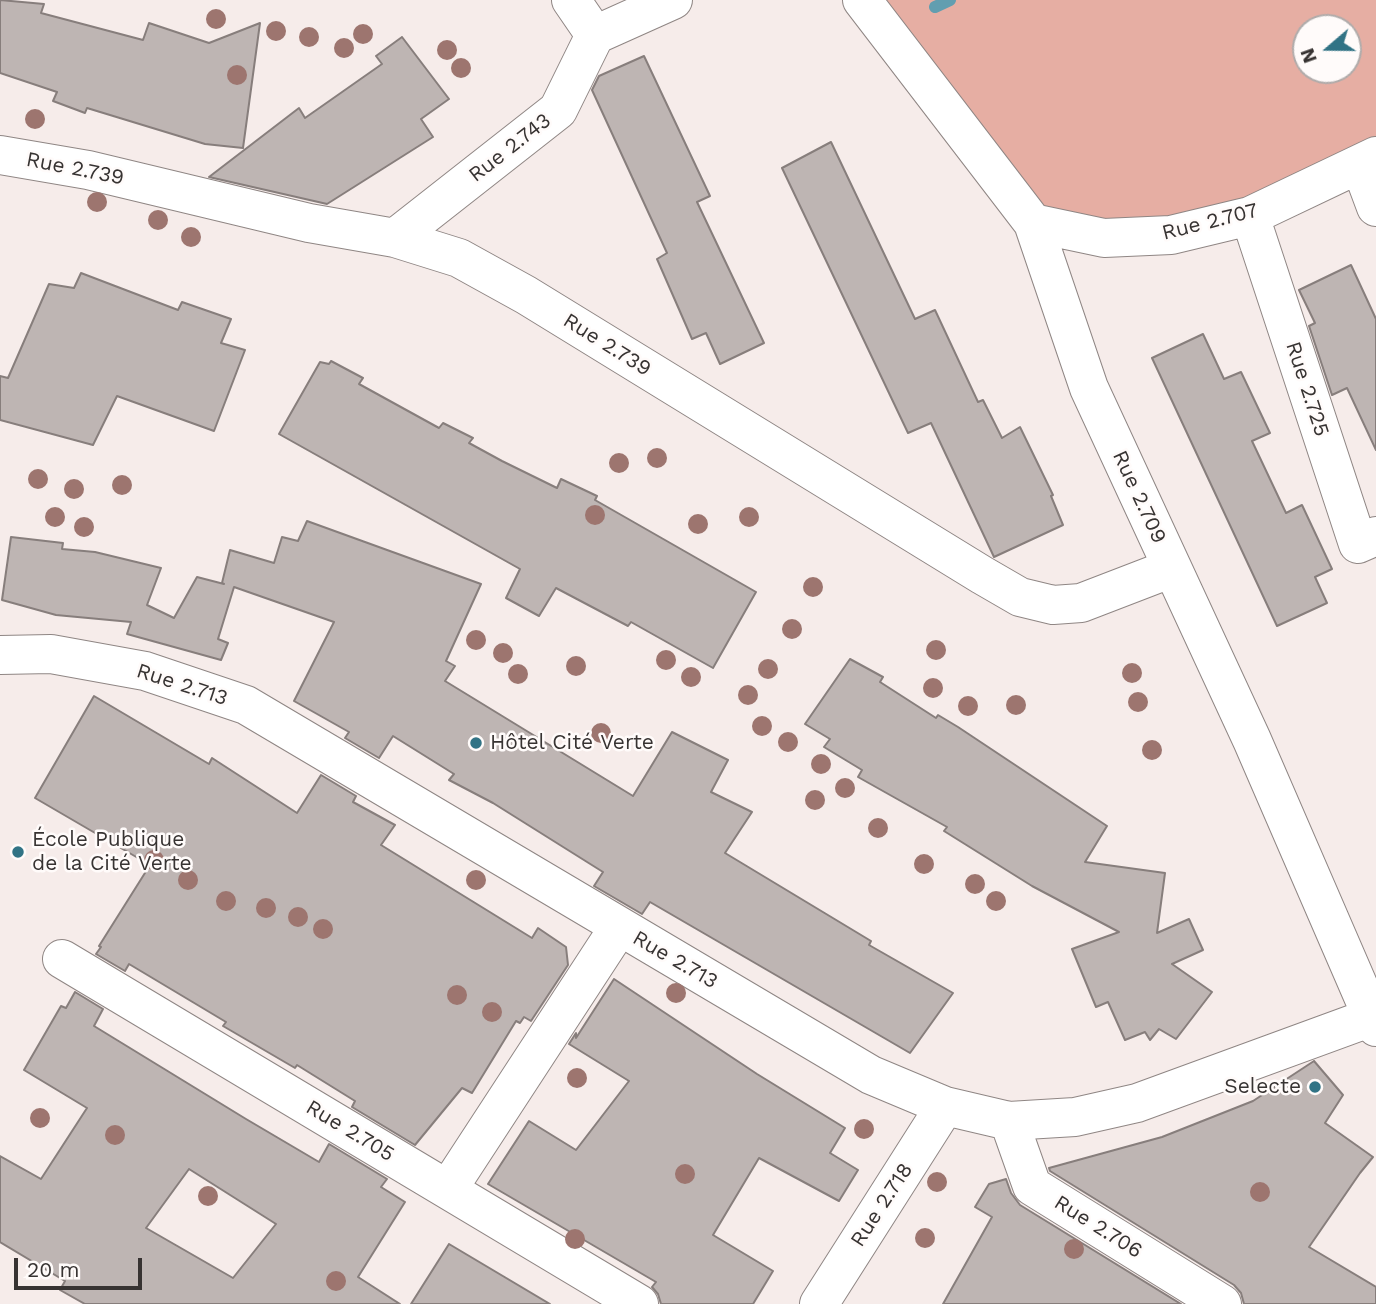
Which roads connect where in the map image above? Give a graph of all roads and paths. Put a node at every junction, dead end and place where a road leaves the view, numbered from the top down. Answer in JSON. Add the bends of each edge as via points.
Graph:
{"nodes":[{"id":1,"x":571,"y":0,"type":"edge"},
{"id":2,"x":673,"y":0,"type":"edge"},
{"id":3,"x":862,"y":0,"type":"edge"},
{"id":4,"x":595,"y":35,"type":"junction"},
{"id":5,"x":0,"y":155,"type":"edge"},
{"id":6,"x":1368,"y":160,"type":"edge"},
{"id":7,"x":1376,"y":207,"type":"edge"},
{"id":8,"x":1250,"y":216,"type":"junction"},
{"id":9,"x":1034,"y":223,"type":"junction"},
{"id":10,"x":395,"y":238,"type":"junction"},
{"id":11,"x":1376,"y":536,"type":"edge"},
{"id":12,"x":1172,"y":568,"type":"junction"},
{"id":13,"x":0,"y":655,"type":"edge"},
{"id":14,"x":620,"y":927,"type":"junction"},
{"id":15,"x":62,"y":959,"type":"dead end"},
{"id":16,"x":1375,"y":1021,"type":"edge"},
{"id":17,"x":945,"y":1106,"type":"junction"},
{"id":18,"x":1009,"y":1121,"type":"junction"},
{"id":19,"x":448,"y":1189,"type":"junction"},
{"id":20,"x":639,"y":1304,"type":"edge"},
{"id":21,"x":819,"y":1304,"type":"edge"},
{"id":22,"x":1222,"y":1304,"type":"edge"}],
"edges":[{"from":1,"to":4,"type":"street"},
{"from":2,"to":4,"type":"street"},
{"from":3,"to":9,"type":"street","name":"Rue 2.709"},
{"from":4,"to":10,"type":"street","name":"Rue 2.743","via":[[558,110]]},
{"from":5,"to":10,"type":"street","name":"Rue 2.739"},
{"from":6,"to":7,"type":"street"},
{"from":6,"to":8,"type":"street","name":"Rue 2.707"},
{"from":8,"to":9,"type":"street","name":"Rue 2.707","via":[[1171,235],[1104,238]]},
{"from":8,"to":11,"type":"street","name":"Rue 2.725","via":[[1358,544]]},
{"from":9,"to":12,"type":"street","name":"Rue 2.709","via":[[1089,388]]},
{"from":10,"to":12,"type":"street","name":"Rue 2.739","via":[[459,258],[526,295],[1020,597],[1053,605],[1081,603]]},
{"from":12,"to":16,"type":"street","name":"Rue 2.709"},
{"from":13,"to":14,"type":"street","name":"Rue 2.713","via":[[51,654],[145,671],[246,705]]},
{"from":14,"to":17,"type":"street","name":"Rue 2.713","via":[[871,1075]]},
{"from":14,"to":19,"type":"street"},
{"from":15,"to":19,"type":"street","name":"Rue 2.705"},
{"from":16,"to":18,"type":"street","name":"Rue 2.713","via":[[1137,1103],[1075,1117]]},
{"from":17,"to":18,"type":"street","name":"Rue 2.713"},
{"from":17,"to":21,"type":"street","name":"Rue 2.718"},
{"from":18,"to":22,"type":"street","name":"Rue 2.706","via":[[1032,1186]]},
{"from":19,"to":20,"type":"street","name":"Rue 2.705"}]}
